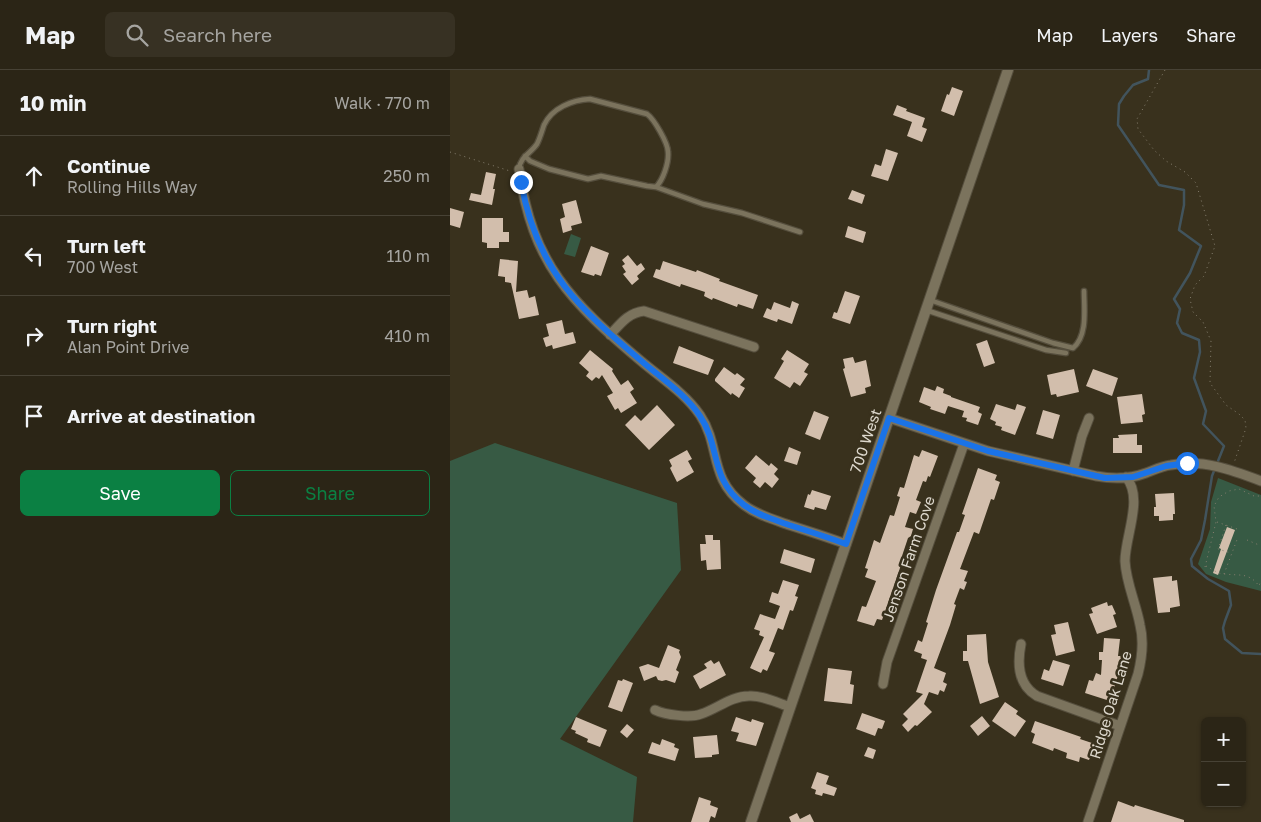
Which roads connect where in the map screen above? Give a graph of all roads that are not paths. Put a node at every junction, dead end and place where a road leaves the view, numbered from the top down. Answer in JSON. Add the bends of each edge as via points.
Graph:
{"nodes":[{"id":1,"x":1008,"y":70,"type":"edge"},
{"id":2,"x":525,"y":156,"type":"junction"},
{"id":3,"x":516,"y":171,"type":"joint"},
{"id":4,"x":656,"y":187,"type":"junction"},
{"id":5,"x":800,"y":232,"type":"dead end"},
{"id":6,"x":1084,"y":291,"type":"dead end"},
{"id":7,"x":928,"y":305,"type":"junction"},
{"id":8,"x":610,"y":335,"type":"junction"},
{"id":9,"x":754,"y":347,"type":"dead end"},
{"id":10,"x":1066,"y":354,"type":"dead end"},
{"id":11,"x":889,"y":418,"type":"junction"},
{"id":12,"x":1089,"y":418,"type":"dead end"},
{"id":13,"x":964,"y":444,"type":"junction"},
{"id":14,"x":1073,"y":471,"type":"junction"},
{"id":15,"x":1126,"y":478,"type":"junction"},
{"id":16,"x":1261,"y":480,"type":"edge"},
{"id":17,"x":846,"y":544,"type":"junction"},
{"id":18,"x":1021,"y":644,"type":"dead end"},
{"id":19,"x":883,"y":684,"type":"dead end"},
{"id":20,"x":790,"y":707,"type":"junction"},
{"id":21,"x":656,"y":710,"type":"dead end"},
{"id":22,"x":1120,"y":726,"type":"junction"},
{"id":23,"x":751,"y":822,"type":"edge"},
{"id":24,"x":1088,"y":822,"type":"edge"}],
"edges":[{"from":1,"to":7,"type":"street","name":"700 West"},
{"from":2,"to":3,"type":"lane"},
{"from":2,"to":4,"type":"lane","via":[[549,169],[588,179],[601,176]]},
{"from":2,"to":4,"type":"lane","via":[[536,144],[553,113],[567,104],[590,98],[630,108],[653,118],[668,152],[661,182]]},
{"from":3,"to":8,"type":"street","via":[[528,215],[549,263],[575,300]]},
{"from":4,"to":5,"type":"lane"},
{"from":6,"to":7,"type":"lane","via":[[1083,331],[1079,343],[1073,348]]},
{"from":7,"to":10,"type":"lane","via":[[1046,350]]},
{"from":7,"to":11,"type":"street","name":"700 West"},
{"from":8,"to":9,"type":"street","via":[[628,315],[644,311]]},
{"from":8,"to":17,"type":"street","via":[[681,394],[700,415],[712,440],[718,469],[733,496],[756,512]]},
{"from":11,"to":13,"type":"street"},
{"from":11,"to":17,"type":"street","name":"700 West"},
{"from":12,"to":14,"type":"street"},
{"from":13,"to":14,"type":"street"},
{"from":13,"to":19,"type":"street","name":"Jenson Farm Cove","via":[[887,662]]},
{"from":14,"to":15,"type":"street","via":[[1105,478]]},
{"from":15,"to":16,"type":"street","via":[[1178,464],[1196,464],[1223,467]]},
{"from":15,"to":22,"type":"street","name":"Ridge Oak Lane","via":[[1130,482],[1133,506],[1126,570],[1141,626],[1142,644],[1140,664]]},
{"from":17,"to":20,"type":"street","name":"700 West"},
{"from":18,"to":22,"type":"street","via":[[1021,676],[1029,691]]},
{"from":20,"to":21,"type":"street","via":[[748,696],[700,715],[663,714]]},
{"from":20,"to":23,"type":"street","name":"700 West"},
{"from":22,"to":24,"type":"street","name":"Ridge Oak Lane"}]}
